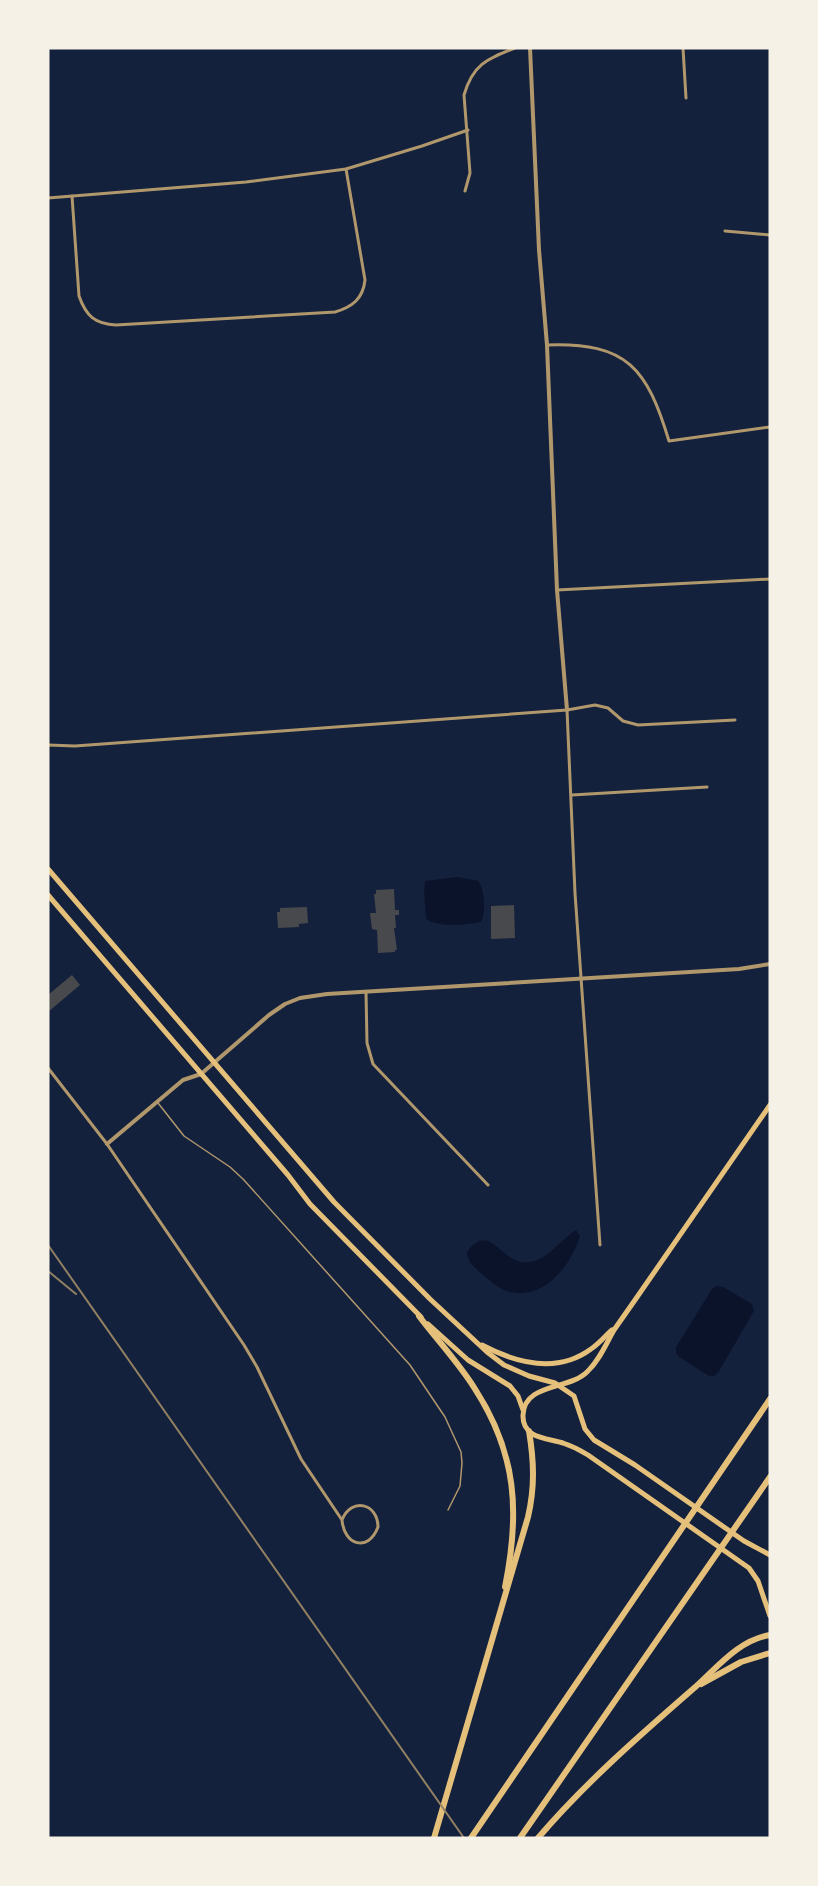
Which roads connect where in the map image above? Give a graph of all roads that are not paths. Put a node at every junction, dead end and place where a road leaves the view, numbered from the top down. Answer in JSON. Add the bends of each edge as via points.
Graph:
{"nodes":[{"id":1,"x":515,"y":48,"type":"edge"},
{"id":2,"x":530,"y":48,"type":"edge"},
{"id":3,"x":683,"y":48,"type":"edge"},
{"id":4,"x":686,"y":98,"type":"dead end"},
{"id":5,"x":468,"y":130,"type":"junction"},
{"id":6,"x":346,"y":169,"type":"junction"},
{"id":7,"x":465,"y":191,"type":"dead end"},
{"id":8,"x":72,"y":196,"type":"junction"},
{"id":9,"x":48,"y":198,"type":"edge"},
{"id":10,"x":725,"y":231,"type":"dead end"},
{"id":11,"x":770,"y":235,"type":"edge"},
{"id":12,"x":547,"y":345,"type":"junction"},
{"id":13,"x":770,"y":427,"type":"edge"},
{"id":14,"x":770,"y":579,"type":"edge"},
{"id":15,"x":557,"y":590,"type":"junction"},
{"id":16,"x":567,"y":710,"type":"junction"},
{"id":17,"x":735,"y":720,"type":"dead end"},
{"id":18,"x":48,"y":745,"type":"edge"},
{"id":19,"x":707,"y":787,"type":"dead end"},
{"id":20,"x":572,"y":795,"type":"junction"},
{"id":21,"x":48,"y":868,"type":"edge"},
{"id":22,"x":48,"y":895,"type":"edge"},
{"id":23,"x":770,"y":964,"type":"edge"},
{"id":24,"x":580,"y":978,"type":"junction"},
{"id":25,"x":366,"y":992,"type":"junction"},
{"id":26,"x":214,"y":1062,"type":"junction"},
{"id":27,"x":48,"y":1068,"type":"edge"},
{"id":28,"x":201,"y":1074,"type":"junction"},
{"id":29,"x":157,"y":1102,"type":"junction"},
{"id":30,"x":770,"y":1105,"type":"edge"},
{"id":31,"x":107,"y":1144,"type":"junction"},
{"id":32,"x":488,"y":1185,"type":"dead end"},
{"id":33,"x":600,"y":1245,"type":"dead end"},
{"id":34,"x":419,"y":1316,"type":"junction"},
{"id":35,"x":616,"y":1328,"type":"junction"},
{"id":36,"x":476,"y":1342,"type":"junction"},
{"id":37,"x":561,"y":1386,"type":"junction"},
{"id":38,"x":769,"y":1399,"type":"edge"},
{"id":39,"x":523,"y":1412,"type":"junction"},
{"id":40,"x":529,"y":1431,"type":"junction"},
{"id":41,"x":770,"y":1477,"type":"edge"},
{"id":42,"x":448,"y":1510,"type":"dead end"},
{"id":43,"x":342,"y":1520,"type":"junction"},
{"id":44,"x":770,"y":1556,"type":"edge"},
{"id":45,"x":770,"y":1616,"type":"edge"},
{"id":46,"x":498,"y":1621,"type":"junction"},
{"id":47,"x":770,"y":1635,"type":"edge"},
{"id":48,"x":770,"y":1653,"type":"edge"},
{"id":49,"x":695,"y":1687,"type":"junction"},
{"id":50,"x":434,"y":1838,"type":"edge"},
{"id":51,"x":471,"y":1838,"type":"edge"},
{"id":52,"x":520,"y":1838,"type":"edge"},
{"id":53,"x":538,"y":1838,"type":"edge"}],
"edges":[{"from":1,"to":5,"type":"street","via":[[488,59],[473,74],[464,95]]},
{"from":2,"to":12,"type":"street"},
{"from":3,"to":4,"type":"street"},
{"from":5,"to":6,"type":"street"},
{"from":5,"to":7,"type":"street","via":[[470,173]]},
{"from":6,"to":8,"type":"street","via":[[246,182]]},
{"from":6,"to":8,"type":"street","via":[[365,280],[354,305],[335,312],[117,325],[97,322],[83,308],[79,296]]},
{"from":8,"to":9,"type":"street"},
{"from":10,"to":11,"type":"street"},
{"from":12,"to":13,"type":"street","via":[[601,349],[625,361],[651,389],[669,441]]},
{"from":12,"to":15,"type":"street"},
{"from":14,"to":15,"type":"street"},
{"from":15,"to":16,"type":"street"},
{"from":16,"to":17,"type":"street","via":[[602,705],[622,721],[638,725]]},
{"from":16,"to":18,"type":"street"},
{"from":16,"to":20,"type":"street"},
{"from":19,"to":20,"type":"street"},
{"from":20,"to":24,"type":"street"},
{"from":21,"to":26,"type":"main road"},
{"from":22,"to":28,"type":"main road"},
{"from":23,"to":24,"type":"street"},
{"from":24,"to":25,"type":"street"},
{"from":24,"to":33,"type":"street"},
{"from":25,"to":26,"type":"street","via":[[300,998],[285,1004]]},
{"from":25,"to":32,"type":"street","via":[[367,1043],[374,1064]]},
{"from":26,"to":28,"type":"street"},
{"from":26,"to":36,"type":"main road","via":[[342,1210]]},
{"from":27,"to":31,"type":"street"},
{"from":28,"to":29,"type":"street","via":[[183,1080]]},
{"from":28,"to":34,"type":"main road","via":[[310,1204]]},
{"from":29,"to":31,"type":"street"},
{"from":29,"to":42,"type":"lane","via":[[184,1136],[243,1179],[410,1365],[445,1417],[461,1452],[460,1486]]},
{"from":30,"to":35,"type":"main road"},
{"from":31,"to":43,"type":"street","via":[[248,1352],[301,1459]]},
{"from":34,"to":39,"type":"main road","via":[[468,1360],[510,1386]]},
{"from":34,"to":46,"type":"highway","via":[[476,1390],[506,1456],[514,1497],[514,1529]]},
{"from":35,"to":36,"type":"main road","via":[[580,1355],[547,1364],[510,1359]]},
{"from":35,"to":37,"type":"main road","via":[[588,1372]]},
{"from":36,"to":37,"type":"main road","via":[[514,1370]]},
{"from":37,"to":39,"type":"main road","via":[[536,1393]]},
{"from":37,"to":44,"type":"main road","via":[[574,1396],[591,1438]]},
{"from":38,"to":51,"type":"highway"},
{"from":39,"to":40,"type":"main road"},
{"from":40,"to":45,"type":"main road","via":[[588,1455],[749,1568],[758,1581]]},
{"from":40,"to":46,"type":"highway","via":[[534,1488]]},
{"from":41,"to":52,"type":"highway"},
{"from":43,"to":43,"type":"street","via":[[351,1508],[364,1506],[376,1515],[378,1527],[372,1539],[360,1543],[346,1536]]},
{"from":46,"to":50,"type":"highway"},
{"from":47,"to":49,"type":"highway","via":[[743,1646]]},
{"from":48,"to":49,"type":"highway","via":[[741,1662]]},
{"from":49,"to":53,"type":"highway","via":[[569,1803]]}]}
